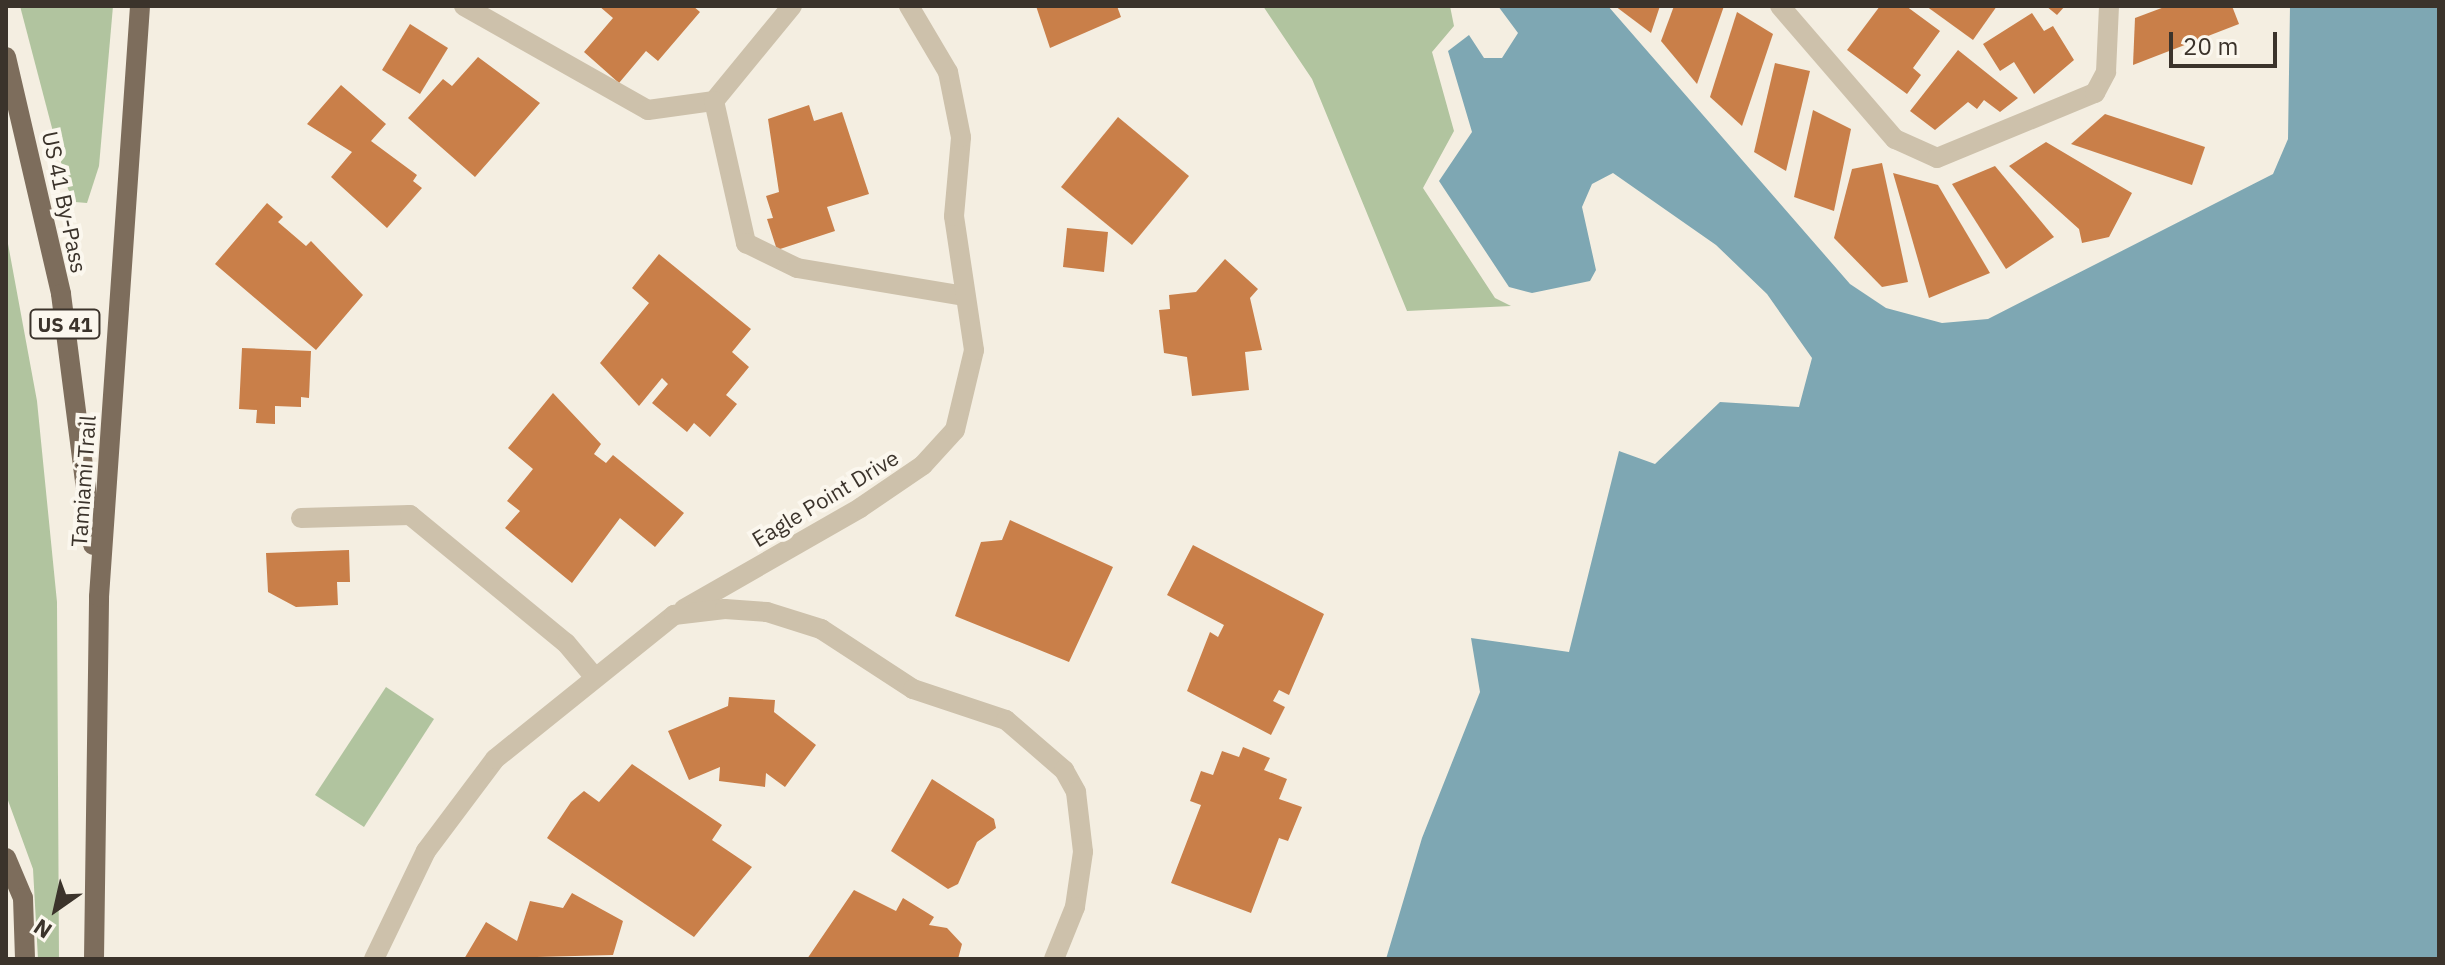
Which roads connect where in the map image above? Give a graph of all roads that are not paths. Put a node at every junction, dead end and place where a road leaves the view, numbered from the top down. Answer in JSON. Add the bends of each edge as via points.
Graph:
{"nodes":[{"id":1,"x":140,"y":6,"type":"edge"},
{"id":2,"x":464,"y":6,"type":"edge"},
{"id":3,"x":792,"y":6,"type":"edge"},
{"id":4,"x":909,"y":6,"type":"edge"},
{"id":5,"x":2109,"y":6,"type":"edge"},
{"id":6,"x":1785,"y":7,"type":"edge"},
{"id":7,"x":6,"y":57,"type":"edge"},
{"id":8,"x":714,"y":101,"type":"junction"},
{"id":9,"x":964,"y":296,"type":"junction"},
{"id":10,"x":301,"y":518,"type":"dead end"},
{"id":11,"x":99,"y":597,"type":"junction"},
{"id":12,"x":674,"y":615,"type":"junction"},
{"id":13,"x":592,"y":674,"type":"junction"},
{"id":14,"x":6,"y":858,"type":"edge"},
{"id":15,"x":25,"y":959,"type":"edge"},
{"id":16,"x":94,"y":959,"type":"edge"},
{"id":17,"x":374,"y":959,"type":"edge"},
{"id":18,"x":1054,"y":959,"type":"edge"}],
"edges":[{"from":1,"to":11,"type":"main road","name":"Tamiami Trail"},
{"from":2,"to":8,"type":"street","via":[[648,110]]},
{"from":3,"to":8,"type":"street"},
{"from":4,"to":9,"type":"street","name":"Eagle Point Drive","via":[[956,97],[954,216]]},
{"from":5,"to":6,"type":"street","via":[[2106,72],[2084,100],[1948,158],[1915,152],[1889,133]]},
{"from":7,"to":11,"type":"main road","name":"US 41 By-Pass","number":"US 41","via":[[61,294]]},
{"from":8,"to":9,"type":"street","via":[[746,243],[797,268]]},
{"from":9,"to":12,"type":"street","name":"Eagle Point Drive","via":[[974,350],[965,403],[948,442],[860,508]]},
{"from":10,"to":13,"type":"street","via":[[410,515],[566,643]]},
{"from":11,"to":16,"type":"main road","name":"Tamiami Trail","number":"US 41"},
{"from":12,"to":13,"type":"street","name":"Eagle Point Drive"},
{"from":12,"to":18,"type":"street","name":"Eagle Point Drive","via":[[725,609],[801,621],[913,689],[967,702],[1041,745],[1064,770],[1082,820],[1075,907]]},
{"from":13,"to":17,"type":"street","name":"Eagle Point Drive","via":[[529,725],[468,790],[397,902]]},
{"from":14,"to":15,"type":"main road","via":[[23,898]]}]}
